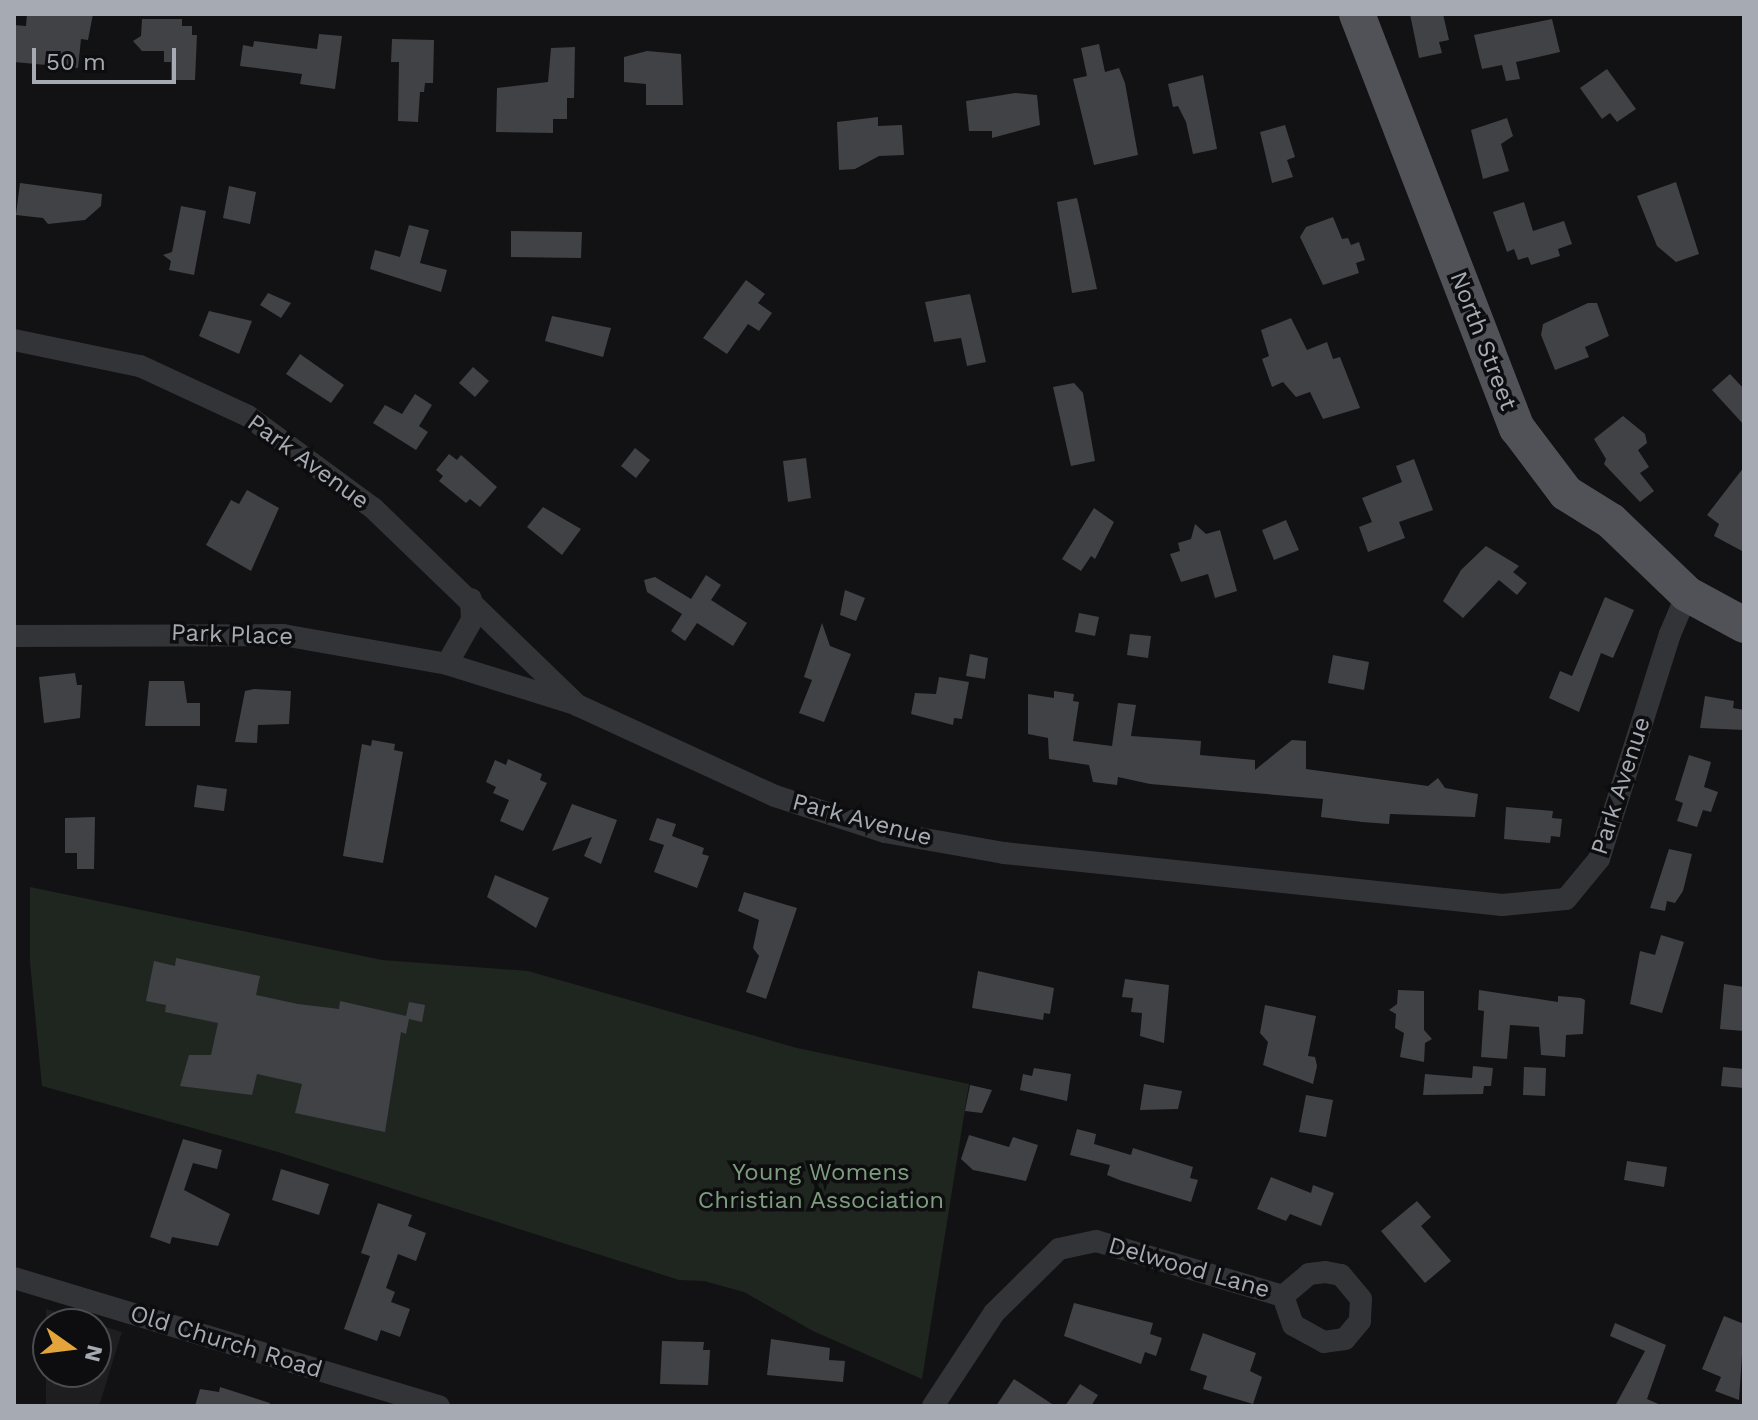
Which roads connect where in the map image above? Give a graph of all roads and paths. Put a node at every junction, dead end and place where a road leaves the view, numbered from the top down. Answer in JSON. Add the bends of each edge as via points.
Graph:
{"nodes":[{"id":1,"x":1335,"y":14,"type":"edge"},
{"id":2,"x":1363,"y":29,"type":"edge"},
{"id":3,"x":14,"y":340,"type":"edge"},
{"id":4,"x":1687,"y":594,"type":"junction"},
{"id":5,"x":471,"y":599,"type":"junction"},
{"id":6,"x":1744,"y":625,"type":"edge"},
{"id":7,"x":14,"y":636,"type":"edge"},
{"id":8,"x":447,"y":664,"type":"junction"},
{"id":9,"x":577,"y":705,"type":"junction"},
{"id":10,"x":14,"y":1278,"type":"edge"},
{"id":11,"x":1283,"y":1296,"type":"dead end"},
{"id":12,"x":439,"y":1406,"type":"edge"},
{"id":13,"x":933,"y":1406,"type":"edge"}],
"edges":[{"from":1,"to":2,"type":"main road"},
{"from":2,"to":4,"type":"main road","name":"North Street","via":[[1517,428],[1566,493],[1611,521]]},
{"from":3,"to":5,"type":"street","name":"Park Avenue","via":[[140,366],[248,416],[373,508]]},
{"from":4,"to":6,"type":"main road","name":"North Street"},
{"from":4,"to":9,"type":"street","name":"Park Avenue","via":[[1599,859],[1566,899],[1536,904],[1047,858],[885,832],[775,796]]},
{"from":5,"to":8,"type":"street","via":[[472,620]]},
{"from":5,"to":9,"type":"street","name":"Park Avenue"},
{"from":7,"to":8,"type":"street","name":"Park Place","via":[[283,635]]},
{"from":8,"to":9,"type":"street","name":"Park Place"},
{"from":10,"to":12,"type":"street","name":"Old Church Road"},
{"from":11,"to":13,"type":"street","name":"Delwood Lane","via":[[1096,1241],[1059,1249],[994,1313]]}]}
